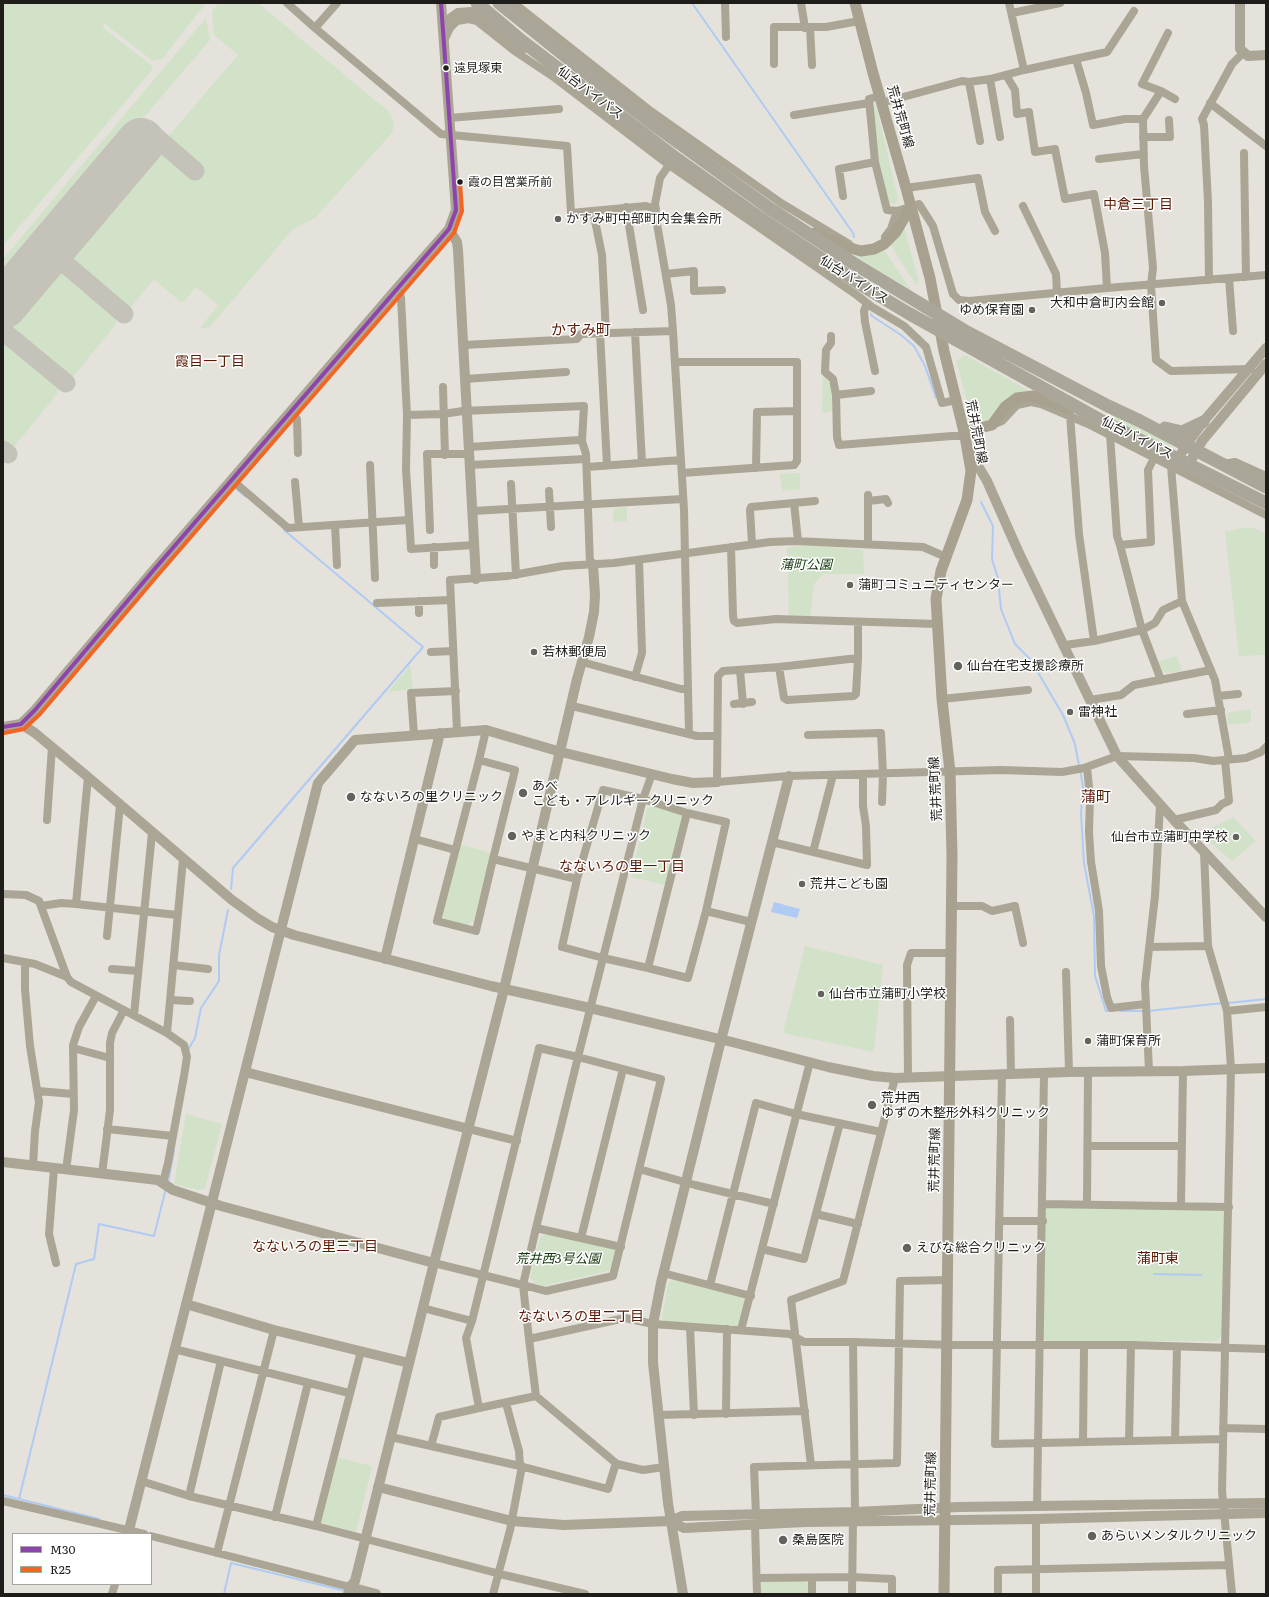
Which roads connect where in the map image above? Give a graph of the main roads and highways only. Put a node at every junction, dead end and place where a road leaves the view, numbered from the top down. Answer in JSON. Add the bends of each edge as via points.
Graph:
{"nodes":[{"id":1,"x":477,"y":3,"type":"edge"},
{"id":2,"x":499,"y":3,"type":"edge"},
{"id":3,"x":855,"y":3,"type":"edge"},
{"id":4,"x":911,"y":206,"type":"junction"},
{"id":5,"x":792,"y":223,"type":"junction"},
{"id":6,"x":937,"y":314,"type":"junction"},
{"id":7,"x":940,"y":330,"type":"junction"},
{"id":8,"x":1102,"y":421,"type":"junction"},
{"id":9,"x":1140,"y":421,"type":"junction"},
{"id":10,"x":1203,"y":422,"type":"road end"},
{"id":11,"x":965,"y":438,"type":"junction"},
{"id":12,"x":1266,"y":487,"type":"edge"},
{"id":13,"x":1266,"y":503,"type":"edge"},
{"id":14,"x":944,"y":1594,"type":"edge"}],
"edges":[{"from":1,"to":7,"type":"highway","name":"仙台バイパス","via":[[522,42],[673,156],[860,291]]},
{"from":2,"to":5,"type":"highway","name":"仙台バイパス","via":[[657,127]]},
{"from":3,"to":4,"type":"main road","name":"荒井荒町線"},
{"from":4,"to":5,"type":"main road","via":[[896,232],[884,244],[861,251]]},
{"from":4,"to":6,"type":"main road","name":"荒井荒町線"},
{"from":5,"to":6,"type":"highway","name":"仙台バイパス"},
{"from":6,"to":7,"type":"main road","name":"荒井荒町線"},
{"from":6,"to":9,"type":"highway","name":"仙台バイパス","via":[[966,332],[985,340],[1003,341],[1059,372],[1060,380]]},
{"from":7,"to":8,"type":"highway","name":"仙台バイパス"},
{"from":7,"to":11,"type":"main road","name":"荒井荒町線"},
{"from":8,"to":11,"type":"main road","via":[[1044,399],[1025,396],[1010,402],[992,425]]},
{"from":8,"to":13,"type":"highway","name":"仙台バイパス","via":[[1179,463]]},
{"from":9,"to":10,"type":"highway","via":[[1182,432]]},
{"from":9,"to":12,"type":"highway","name":"仙台バイパス"},
{"from":11,"to":14,"type":"main road","name":"荒井荒町線","via":[[970,471],[969,492],[936,593],[942,699],[950,772],[952,906]]}]}
